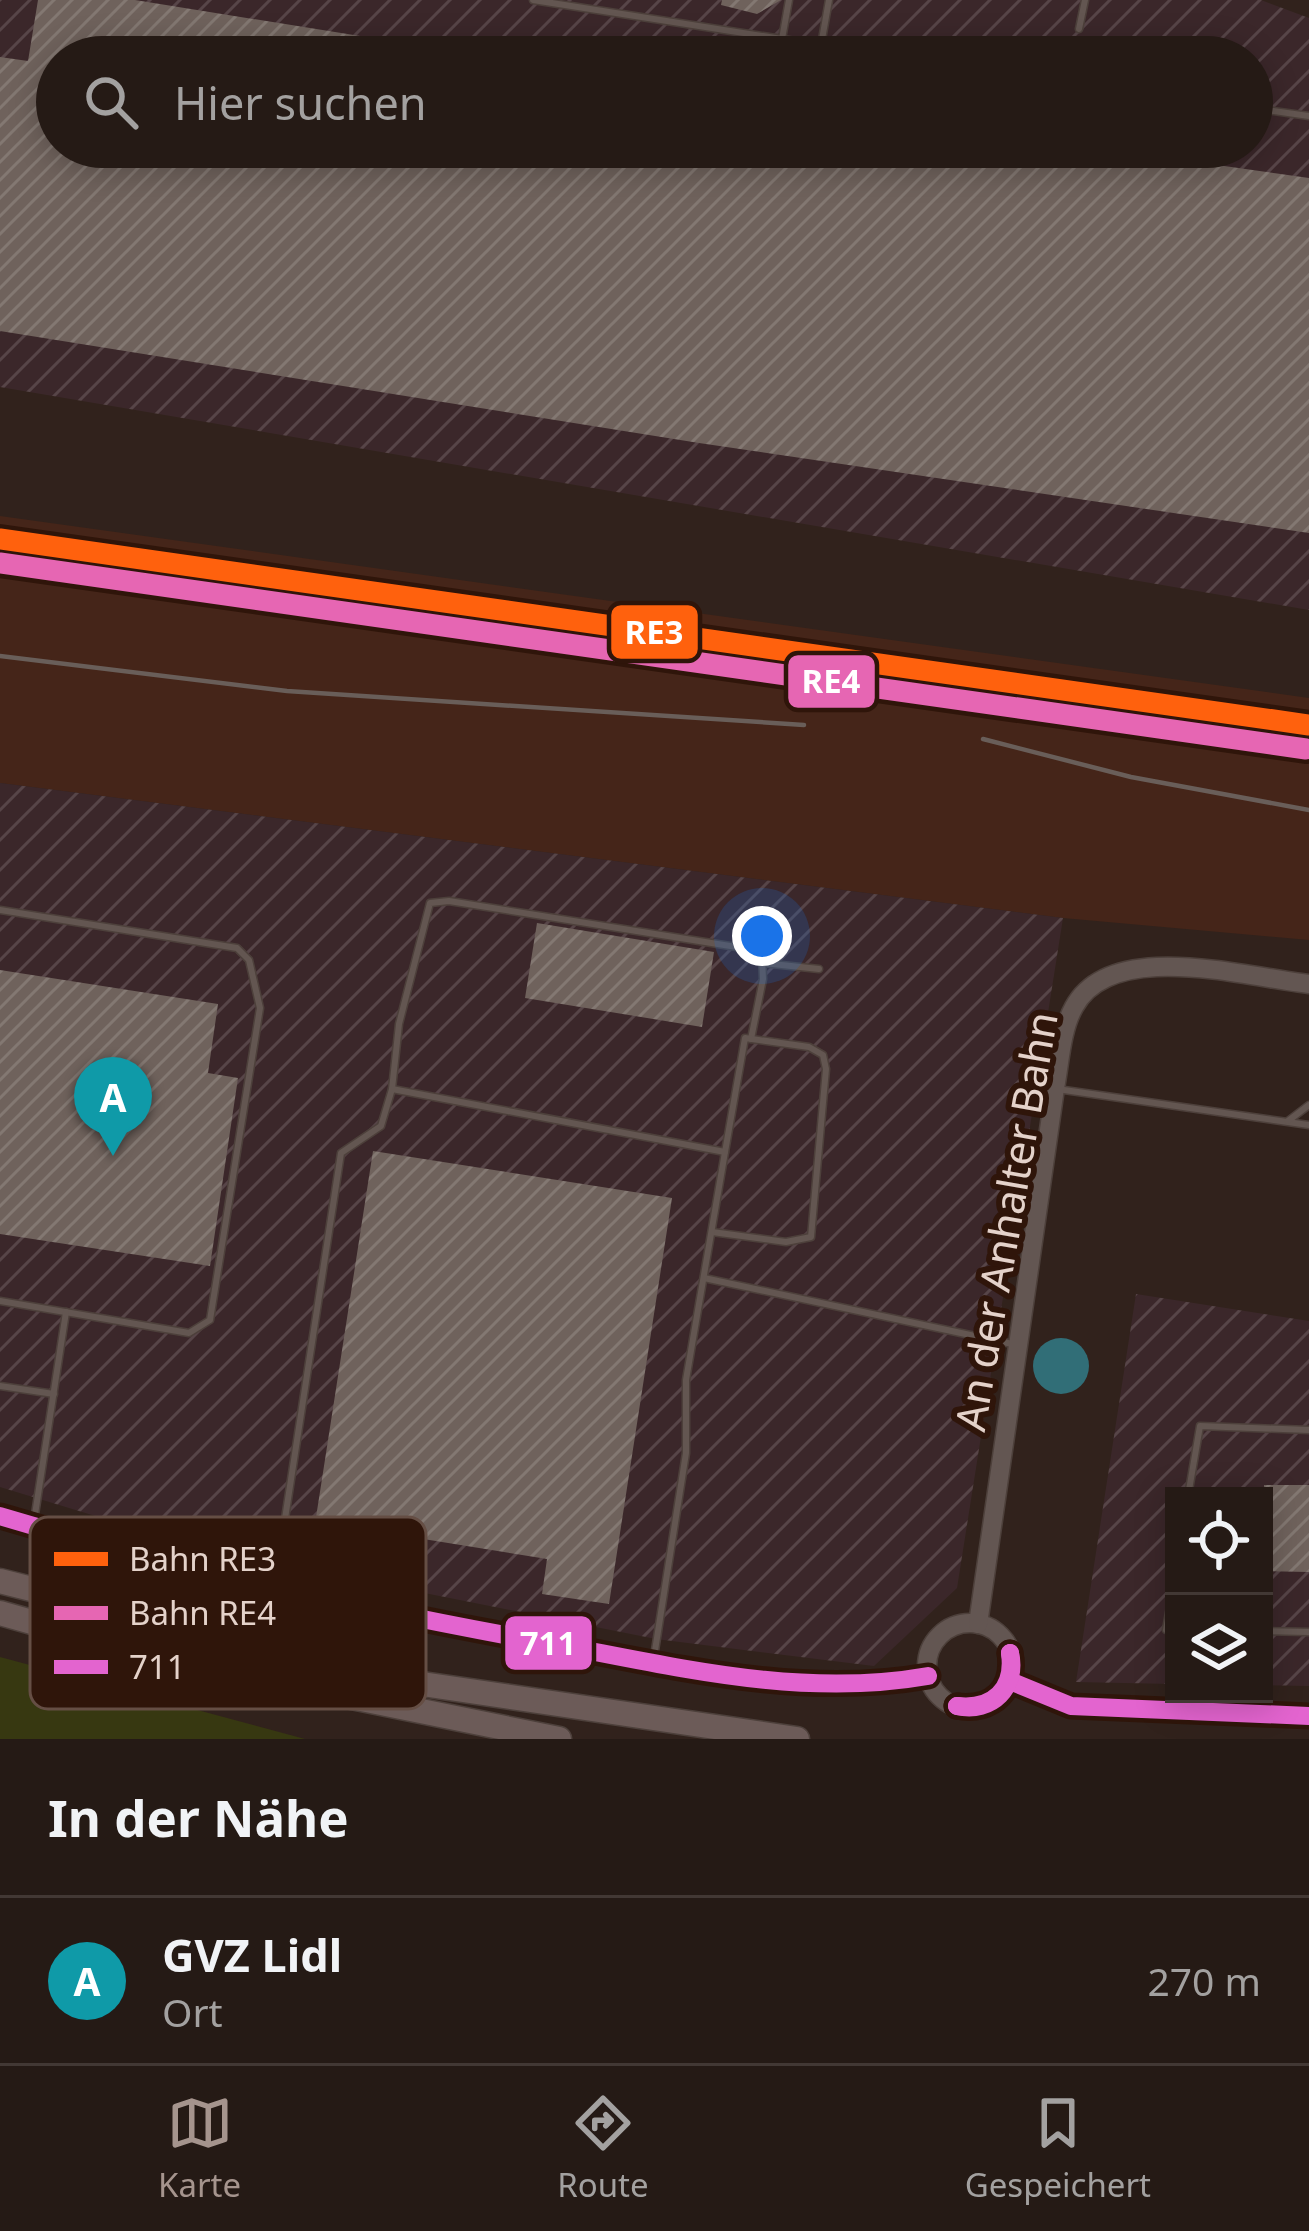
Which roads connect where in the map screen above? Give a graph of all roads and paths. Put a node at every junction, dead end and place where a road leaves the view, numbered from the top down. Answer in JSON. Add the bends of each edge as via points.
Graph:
{"nodes":[{"id":1,"x":533,"y":0,"type":"edge"},
{"id":2,"x":789,"y":0,"type":"edge"},
{"id":3,"x":829,"y":0,"type":"edge"},
{"id":4,"x":1085,"y":0,"type":"edge"},
{"id":5,"x":1079,"y":29,"type":"dead end"},
{"id":6,"x":763,"y":36,"type":"edge"},
{"id":7,"x":783,"y":36,"type":"edge"},
{"id":8,"x":823,"y":36,"type":"edge"},
{"id":9,"x":1273,"y":111,"type":"edge"},
{"id":10,"x":1309,"y":116,"type":"edge"},
{"id":11,"x":0,"y":910,"type":"edge"},
{"id":12,"x":762,"y":963,"type":"junction"},
{"id":13,"x":819,"y":969,"type":"dead end"},
{"id":14,"x":1309,"y":984,"type":"edge"},
{"id":15,"x":751,"y":1039,"type":"junction"},
{"id":16,"x":1055,"y":1088,"type":"junction"},
{"id":17,"x":392,"y":1089,"type":"junction"},
{"id":18,"x":1309,"y":1105,"type":"edge"},
{"id":19,"x":1285,"y":1123,"type":"junction"},
{"id":20,"x":1309,"y":1125,"type":"edge"},
{"id":21,"x":725,"y":1152,"type":"junction"},
{"id":22,"x":712,"y":1232,"type":"junction"},
{"id":23,"x":704,"y":1278,"type":"junction"},
{"id":24,"x":0,"y":1301,"type":"edge"},
{"id":25,"x":66,"y":1312,"type":"junction"},
{"id":26,"x":1020,"y":1346,"type":"junction"},
{"id":27,"x":0,"y":1386,"type":"edge"},
{"id":28,"x":54,"y":1394,"type":"junction"},
{"id":29,"x":1309,"y":1430,"type":"edge"},
{"id":30,"x":1190,"y":1487,"type":"edge"},
{"id":31,"x":0,"y":1516,"type":"edge"},
{"id":32,"x":34,"y":1517,"type":"edge"},
{"id":33,"x":285,"y":1517,"type":"edge"},
{"id":34,"x":30,"y":1525,"type":"edge"},
{"id":35,"x":0,"y":1581,"type":"edge"},
{"id":36,"x":30,"y":1588,"type":"edge"},
{"id":37,"x":0,"y":1612,"type":"edge"},
{"id":38,"x":30,"y":1621,"type":"edge"},
{"id":39,"x":426,"y":1622,"type":"edge"},
{"id":40,"x":978,"y":1624,"type":"junction"},
{"id":41,"x":1273,"y":1631,"type":"edge"},
{"id":42,"x":1309,"y":1632,"type":"edge"},
{"id":43,"x":653,"y":1662,"type":"junction"},
{"id":44,"x":928,"y":1676,"type":"junction"},
{"id":45,"x":1010,"y":1682,"type":"junction"},
{"id":46,"x":426,"y":1684,"type":"edge"},
{"id":47,"x":411,"y":1709,"type":"edge"},
{"id":48,"x":1309,"y":1716,"type":"edge"},
{"id":49,"x":560,"y":1739,"type":"edge"},
{"id":50,"x":796,"y":1739,"type":"edge"}],
"edges":[{"from":1,"to":6,"type":"lane"},
{"from":2,"to":7,"type":"lane"},
{"from":3,"to":8,"type":"lane"},
{"from":4,"to":5,"type":"lane"},
{"from":9,"to":10,"type":"lane"},
{"from":11,"to":25,"type":"lane","via":[[237,949],[249,960],[260,1008],[210,1320],[189,1333]]},
{"from":12,"to":13,"type":"lane"},
{"from":12,"to":15,"type":"lane"},
{"from":12,"to":17,"type":"lane","via":[[749,949],[430,903],[398,1024]]},
{"from":14,"to":16,"type":"street","name":"An der Anhalter Bahn","via":[[1152,967],[1111,973],[1071,1011]]},
{"from":15,"to":21,"type":"lane","via":[[745,1038]]},
{"from":15,"to":22,"type":"lane","via":[[823,1055],[811,1237],[786,1242]]},
{"from":16,"to":19,"type":"lane"},
{"from":16,"to":26,"type":"street","name":"An der Anhalter Bahn"},
{"from":17,"to":21,"type":"lane"},
{"from":17,"to":33,"type":"lane","via":[[381,1126],[341,1153]]},
{"from":18,"to":19,"type":"lane"},
{"from":19,"to":20,"type":"lane"},
{"from":21,"to":22,"type":"lane"},
{"from":22,"to":23,"type":"lane"},
{"from":23,"to":26,"type":"lane"},
{"from":23,"to":43,"type":"lane"},
{"from":24,"to":25,"type":"lane"},
{"from":25,"to":28,"type":"lane"},
{"from":26,"to":40,"type":"street","name":"An der Anhalter Bahn"},
{"from":27,"to":28,"type":"lane"},
{"from":28,"to":32,"type":"lane"},
{"from":29,"to":30,"type":"lane","via":[[1200,1426]]},
{"from":31,"to":34,"type":"street"},
{"from":35,"to":36,"type":"highway"},
{"from":37,"to":38,"type":"highway"},
{"from":39,"to":43,"type":"street"},
{"from":40,"to":44,"type":"street","via":[[939,1636]]},
{"from":40,"to":45,"type":"street","via":[[1008,1645]]},
{"from":41,"to":42,"type":"lane"},
{"from":43,"to":44,"type":"street","via":[[844,1687]]},
{"from":44,"to":45,"type":"street","via":[[943,1699],[968,1709],[993,1702]]},
{"from":45,"to":48,"type":"street","via":[[1071,1706]]},
{"from":46,"to":50,"type":"highway"},
{"from":47,"to":49,"type":"highway"}]}
